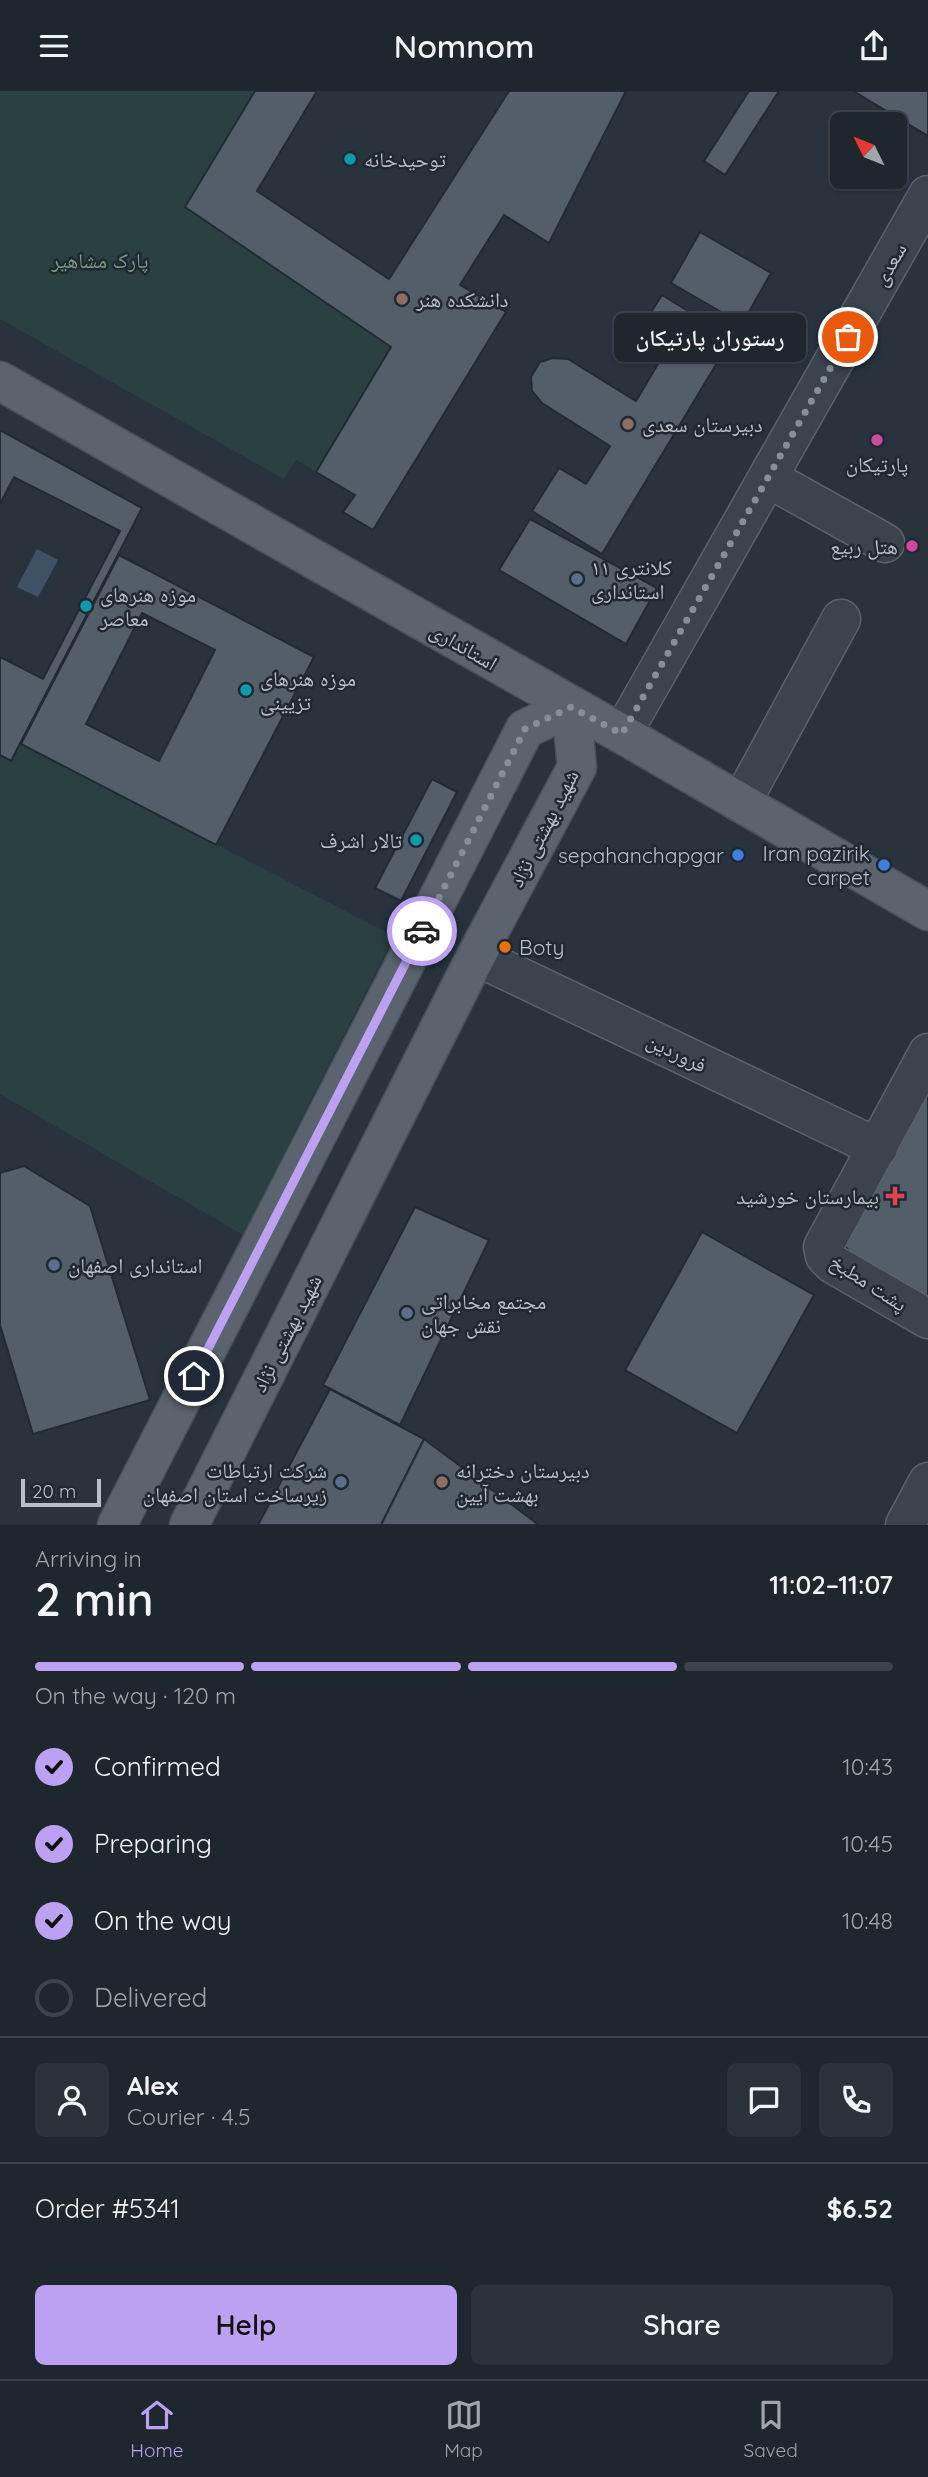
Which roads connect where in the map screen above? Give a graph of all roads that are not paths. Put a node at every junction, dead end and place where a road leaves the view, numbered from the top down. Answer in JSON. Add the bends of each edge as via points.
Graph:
{"nodes":[{"id":1,"x":928,"y":195,"type":"edge"},
{"id":2,"x":0,"y":381,"type":"edge"},
{"id":3,"x":0,"y":393,"type":"edge"},
{"id":4,"x":768,"y":478,"type":"junction"},
{"id":5,"x":885,"y":543,"type":"dead end"},
{"id":6,"x":841,"y":619,"type":"dead end"},
{"id":7,"x":571,"y":707,"type":"junction"},
{"id":8,"x":622,"y":734,"type":"junction"},
{"id":9,"x":741,"y":803,"type":"junction"},
{"id":10,"x":928,"y":911,"type":"edge"},
{"id":11,"x":928,"y":922,"type":"edge"},
{"id":12,"x":476,"y":956,"type":"junction"},
{"id":13,"x":928,"y":1053,"type":"edge"},
{"id":14,"x":878,"y":1148,"type":"junction"},
{"id":15,"x":928,"y":1319,"type":"edge"},
{"id":16,"x":928,"y":1482,"type":"edge"},
{"id":17,"x":117,"y":1525,"type":"edge"},
{"id":18,"x":189,"y":1525,"type":"edge"},
{"id":19,"x":905,"y":1525,"type":"edge"}],
"edges":[{"from":1,"to":4,"type":"street","name":"سعدی"},
{"from":2,"to":7,"type":"main road","name":"استانداری"},
{"from":3,"to":11,"type":"street","name":"استانداری"},
{"from":4,"to":5,"type":"street"},
{"from":4,"to":8,"type":"street","name":"سعدی"},
{"from":6,"to":9,"type":"street"},
{"from":7,"to":8,"type":"main road","name":"استانداری"},
{"from":7,"to":12,"type":"main road","name":"شهید بهشتی نژاد","via":[[577,767]]},
{"from":7,"to":17,"type":"main road","via":[[525,729]]},
{"from":8,"to":9,"type":"main road","name":"استانداری"},
{"from":9,"to":10,"type":"main road","name":"استانداری"},
{"from":12,"to":14,"type":"street","name":"فروردین"},
{"from":12,"to":18,"type":"main road","name":"شهید بهشتی نژاد"},
{"from":13,"to":14,"type":"street","name":"پشت مطبخ"},
{"from":14,"to":15,"type":"street","name":"پشت مطبخ","via":[[823,1247],[825,1256]]},
{"from":16,"to":19,"type":"street"}]}
